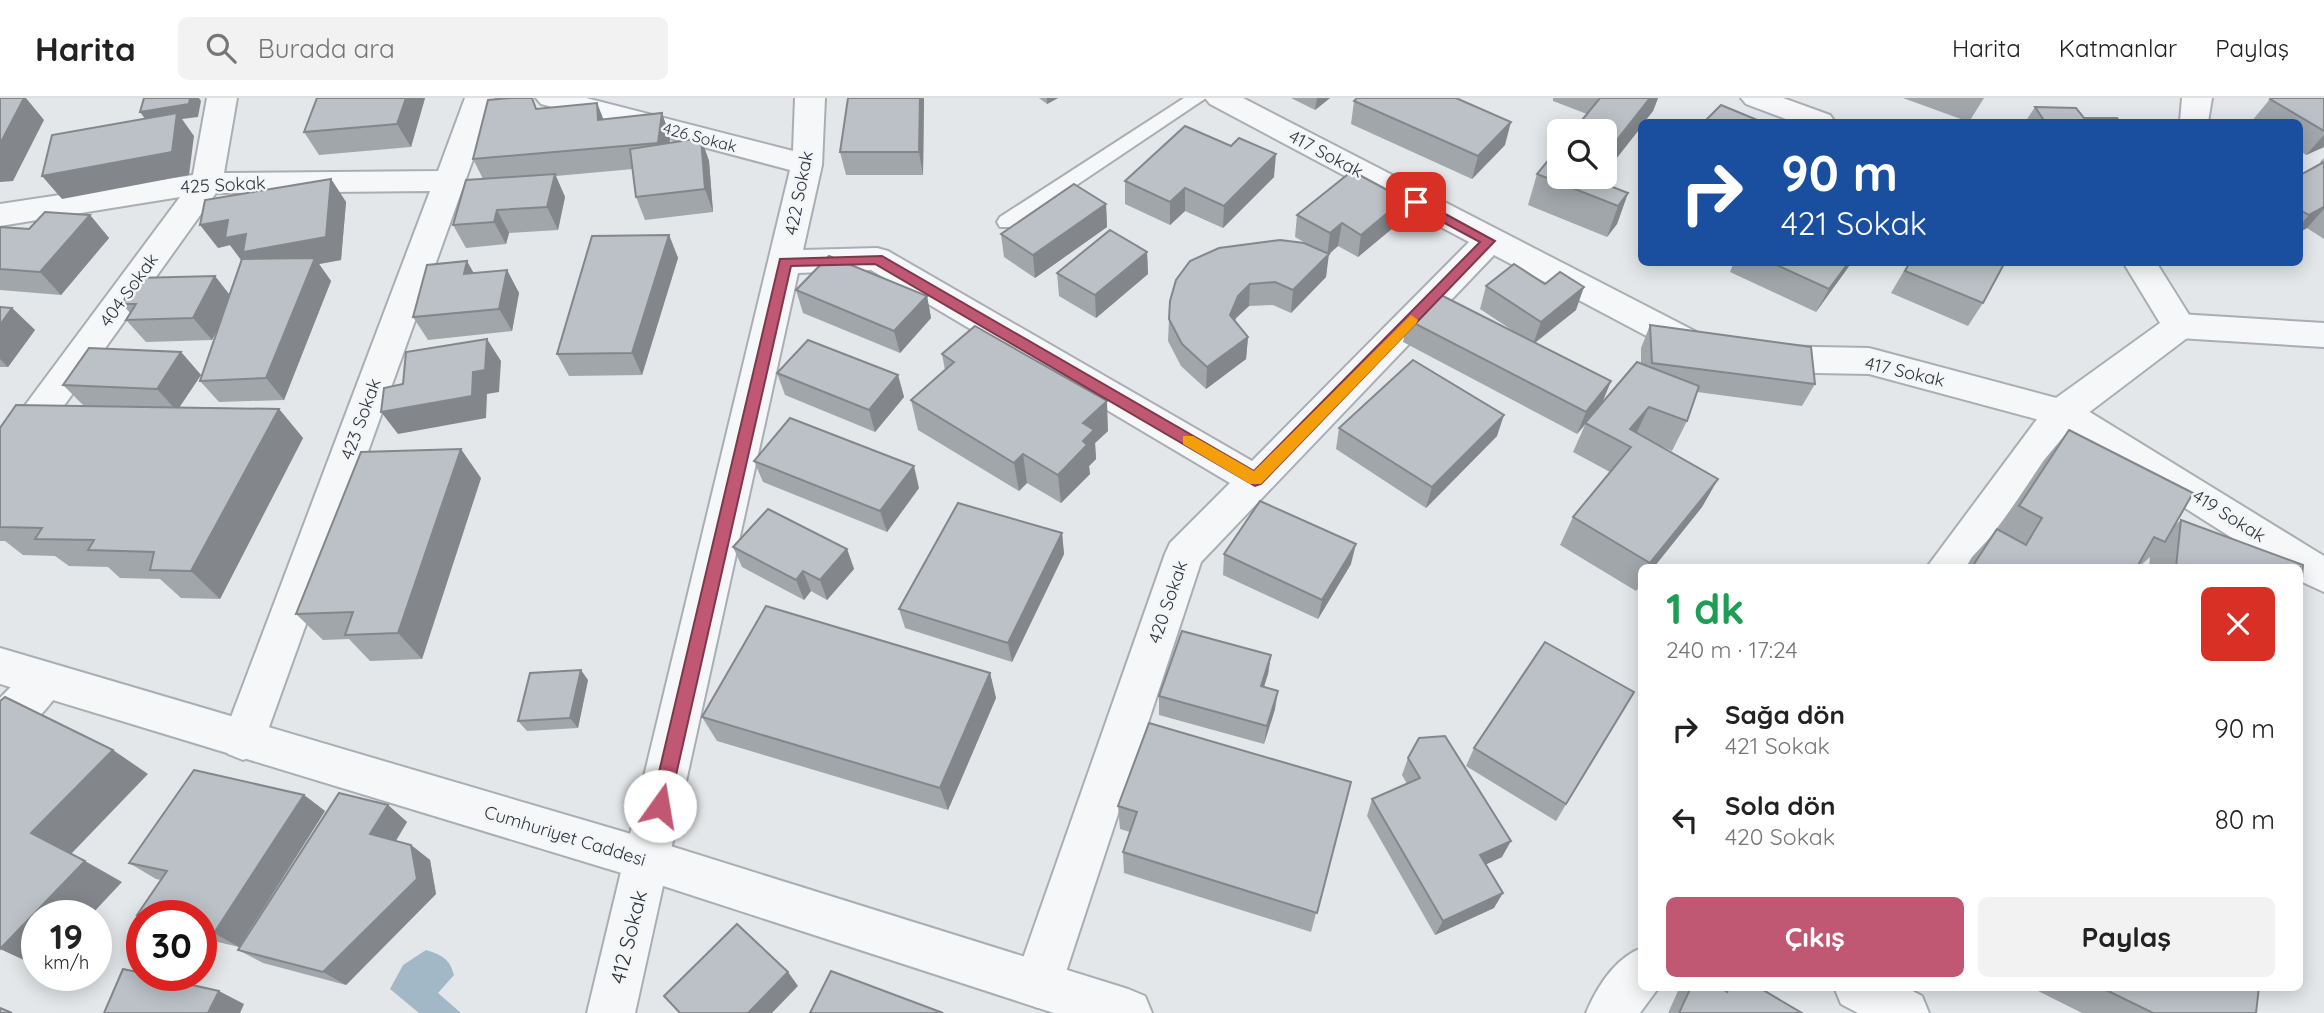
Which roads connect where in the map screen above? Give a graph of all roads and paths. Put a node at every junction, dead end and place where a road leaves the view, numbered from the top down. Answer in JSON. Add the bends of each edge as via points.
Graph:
{"nodes":[{"id":1,"x":222,"y":98,"type":"edge"},
{"id":2,"x":480,"y":98,"type":"edge"},
{"id":3,"x":551,"y":98,"type":"edge"},
{"id":4,"x":810,"y":98,"type":"edge"},
{"id":5,"x":1197,"y":98,"type":"edge"},
{"id":6,"x":1220,"y":98,"type":"edge"},
{"id":7,"x":1756,"y":98,"type":"edge"},
{"id":8,"x":2197,"y":98,"type":"edge"},
{"id":9,"x":1812,"y":119,"type":"edge"},
{"id":10,"x":2194,"y":119,"type":"edge"},
{"id":11,"x":807,"y":165,"type":"junction"},
{"id":12,"x":449,"y":181,"type":"junction"},
{"id":13,"x":206,"y":183,"type":"junction"},
{"id":14,"x":0,"y":215,"type":"edge"},
{"id":15,"x":1007,"y":222,"type":"dead end"},
{"id":16,"x":1489,"y":241,"type":"junction"},
{"id":17,"x":785,"y":262,"type":"junction"},
{"id":18,"x":2142,"y":266,"type":"edge"},
{"id":19,"x":2179,"y":326,"type":"junction"},
{"id":20,"x":2324,"y":335,"type":"edge"},
{"id":21,"x":2062,"y":413,"type":"junction"},
{"id":22,"x":0,"y":467,"type":"edge"},
{"id":23,"x":1255,"y":480,"type":"junction"},
{"id":24,"x":1948,"y":564,"type":"edge"},
{"id":25,"x":2324,"y":576,"type":"edge"},
{"id":26,"x":0,"y":666,"type":"edge"},
{"id":27,"x":44,"y":681,"type":"junction"},
{"id":28,"x":0,"y":726,"type":"edge"},
{"id":29,"x":243,"y":741,"type":"junction"},
{"id":30,"x":648,"y":860,"type":"junction"},
{"id":31,"x":1638,"y":976,"type":"edge"},
{"id":32,"x":1038,"y":984,"type":"junction"},
{"id":33,"x":1865,"y":991,"type":"edge"},
{"id":34,"x":611,"y":1013,"type":"edge"},
{"id":35,"x":1128,"y":1013,"type":"edge"},
{"id":36,"x":1610,"y":1013,"type":"edge"},
{"id":37,"x":1905,"y":1013,"type":"edge"}],
"edges":[{"from":1,"to":13,"type":"street","name":"404 Sokak"},
{"from":2,"to":12,"type":"street","name":"423 Sokak"},
{"from":3,"to":11,"type":"street","name":"426 Sokak"},
{"from":4,"to":11,"type":"street","name":"422 Sokak"},
{"from":5,"to":15,"type":"lane"},
{"from":6,"to":16,"type":"street","name":"417 Sokak"},
{"from":7,"to":9,"type":"street"},
{"from":8,"to":10,"type":"street"},
{"from":11,"to":17,"type":"street","name":"422 Sokak"},
{"from":12,"to":13,"type":"street","name":"425 Sokak"},
{"from":12,"to":29,"type":"street","name":"423 Sokak"},
{"from":13,"to":14,"type":"street","name":"425 Sokak"},
{"from":13,"to":22,"type":"street","name":"404 Sokak"},
{"from":16,"to":21,"type":"street","name":"417 Sokak","via":[[1717,358],[1869,361]]},
{"from":16,"to":23,"type":"street","name":"420 Sokak"},
{"from":17,"to":23,"type":"street","via":[[877,260]]},
{"from":17,"to":30,"type":"street","name":"422 Sokak"},
{"from":18,"to":19,"type":"street"},
{"from":19,"to":20,"type":"street"},
{"from":19,"to":21,"type":"street"},
{"from":21,"to":24,"type":"street"},
{"from":21,"to":25,"type":"street","name":"419 Sokak"},
{"from":23,"to":32,"type":"street","name":"420 Sokak","via":[[1184,554]]},
{"from":26,"to":27,"type":"street","name":"Cumhuriyet Caddesi"},
{"from":27,"to":28,"type":"street"},
{"from":27,"to":29,"type":"street","name":"Cumhuriyet Caddesi"},
{"from":29,"to":30,"type":"street","name":"Cumhuriyet Caddesi"},
{"from":30,"to":32,"type":"street","name":"Cumhuriyet Caddesi"},
{"from":30,"to":34,"type":"street","name":"412 Sokak"},
{"from":31,"to":36,"type":"street"},
{"from":32,"to":35,"type":"street","name":"Cumhuriyet Caddesi"},
{"from":33,"to":37,"type":"street"}]}
